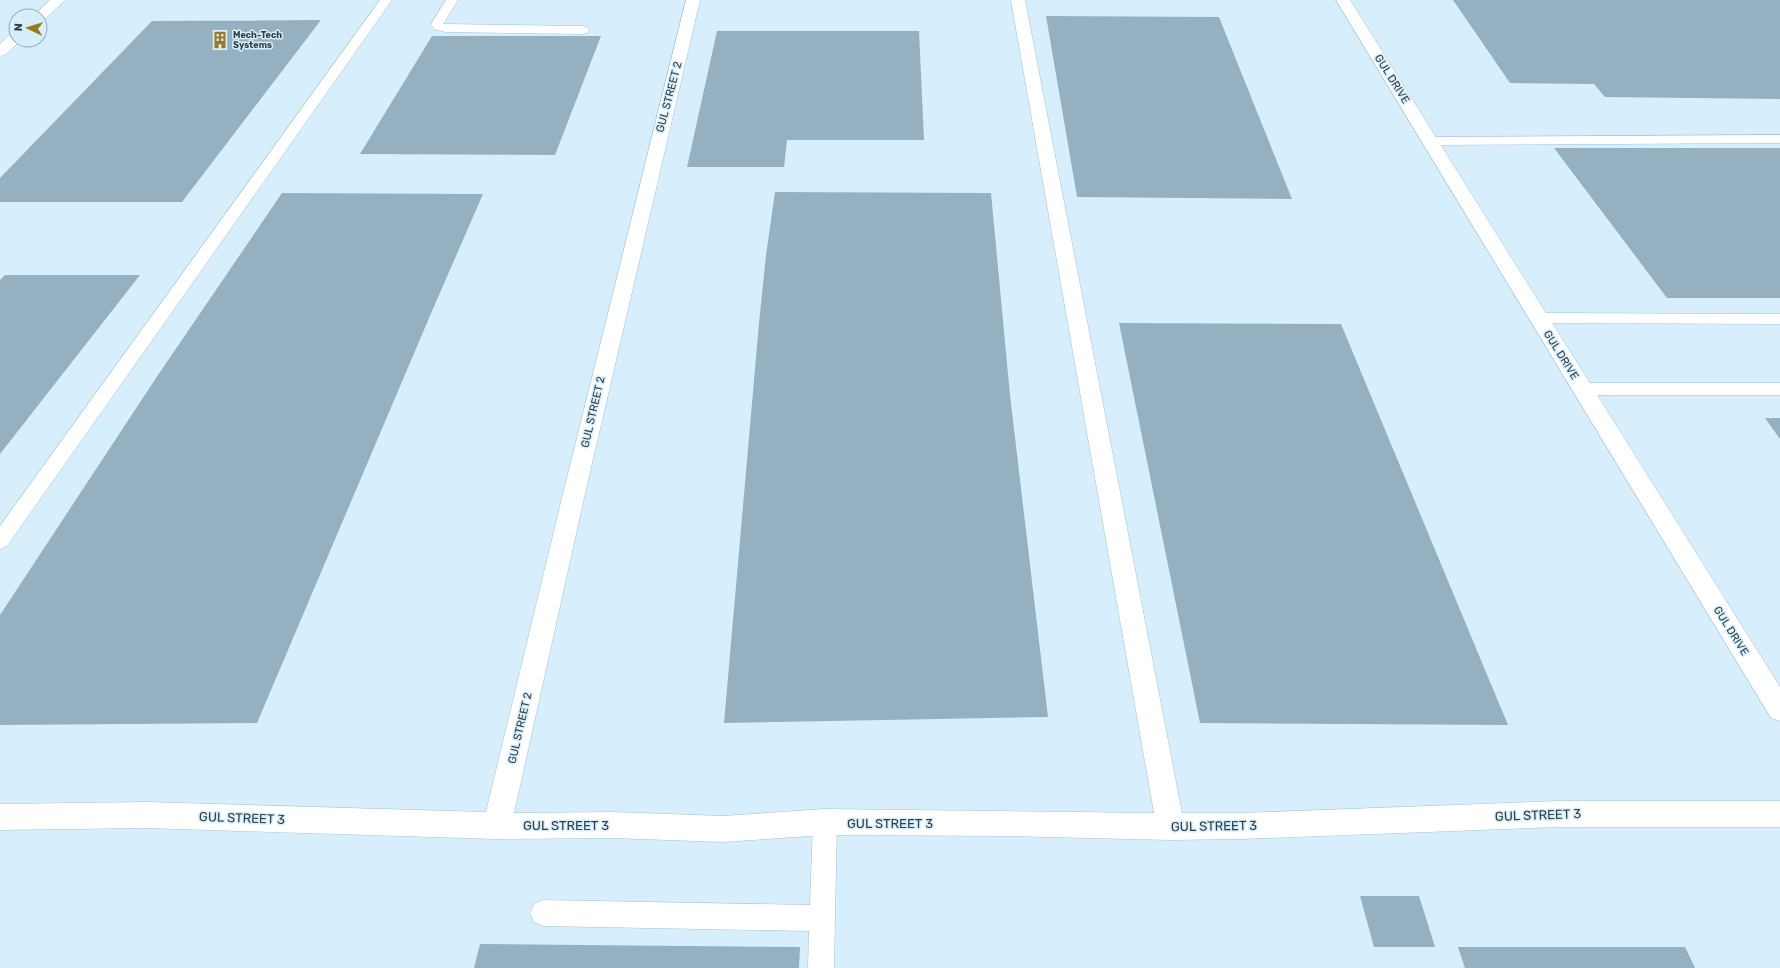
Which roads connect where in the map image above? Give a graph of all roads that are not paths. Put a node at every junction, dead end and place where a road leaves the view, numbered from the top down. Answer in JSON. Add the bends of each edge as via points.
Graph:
{"nodes":[{"id":1,"x":58,"y":0,"type":"edge"},
{"id":2,"x":386,"y":0,"type":"edge"},
{"id":3,"x":452,"y":0,"type":"edge"},
{"id":4,"x":693,"y":0,"type":"edge"},
{"id":5,"x":1018,"y":0,"type":"edge"},
{"id":6,"x":1343,"y":0,"type":"edge"},
{"id":7,"x":48,"y":9,"type":"edge"},
{"id":8,"x":583,"y":30,"type":"dead end"},
{"id":9,"x":8,"y":44,"type":"edge"},
{"id":10,"x":0,"y":52,"type":"edge"},
{"id":11,"x":1780,"y":139,"type":"edge"},
{"id":12,"x":1430,"y":141,"type":"junction"},
{"id":13,"x":1539,"y":318,"type":"junction"},
{"id":14,"x":1780,"y":319,"type":"edge"},
{"id":15,"x":1582,"y":389,"type":"junction"},
{"id":16,"x":1780,"y":389,"type":"edge"},
{"id":17,"x":0,"y":541,"type":"edge"},
{"id":18,"x":1773,"y":689,"type":"edge"},
{"id":19,"x":1780,"y":710,"type":"edge"},
{"id":20,"x":1780,"y":814,"type":"edge"},
{"id":21,"x":0,"y":817,"type":"edge"},
{"id":22,"x":825,"y":822,"type":"junction"},
{"id":23,"x":498,"y":826,"type":"junction"},
{"id":24,"x":1171,"y":826,"type":"junction"},
{"id":25,"x":543,"y":913,"type":"dead end"},
{"id":26,"x":823,"y":918,"type":"junction"},
{"id":27,"x":821,"y":968,"type":"edge"}],
"edges":[{"from":1,"to":7,"type":"street"},
{"from":2,"to":17,"type":"lane"},
{"from":3,"to":8,"type":"lane","via":[[437,24],[441,28]]},
{"from":4,"to":23,"type":"street","name":"GUL STREET 2","via":[[573,498]]},
{"from":5,"to":24,"type":"street"},
{"from":6,"to":12,"type":"street","name":"GUL DRIVE"},
{"from":9,"to":10,"type":"street"},
{"from":11,"to":12,"type":"lane"},
{"from":12,"to":13,"type":"street","name":"GUL DRIVE"},
{"from":13,"to":14,"type":"lane"},
{"from":13,"to":15,"type":"street","name":"GUL DRIVE"},
{"from":15,"to":16,"type":"lane"},
{"from":15,"to":18,"type":"street","name":"GUL DRIVE"},
{"from":18,"to":19,"type":"street","name":"GUL DRIVE"},
{"from":20,"to":24,"type":"street","name":"GUL STREET 3","via":[[1559,814],[1241,826]]},
{"from":21,"to":23,"type":"street","name":"GUL STREET 3","via":[[146,815]]},
{"from":22,"to":23,"type":"street","name":"GUL STREET 3","via":[[723,829],[613,824]]},
{"from":22,"to":24,"type":"street","name":"GUL STREET 3"},
{"from":22,"to":26,"type":"lane"},
{"from":25,"to":26,"type":"lane"},
{"from":26,"to":27,"type":"lane"}]}
